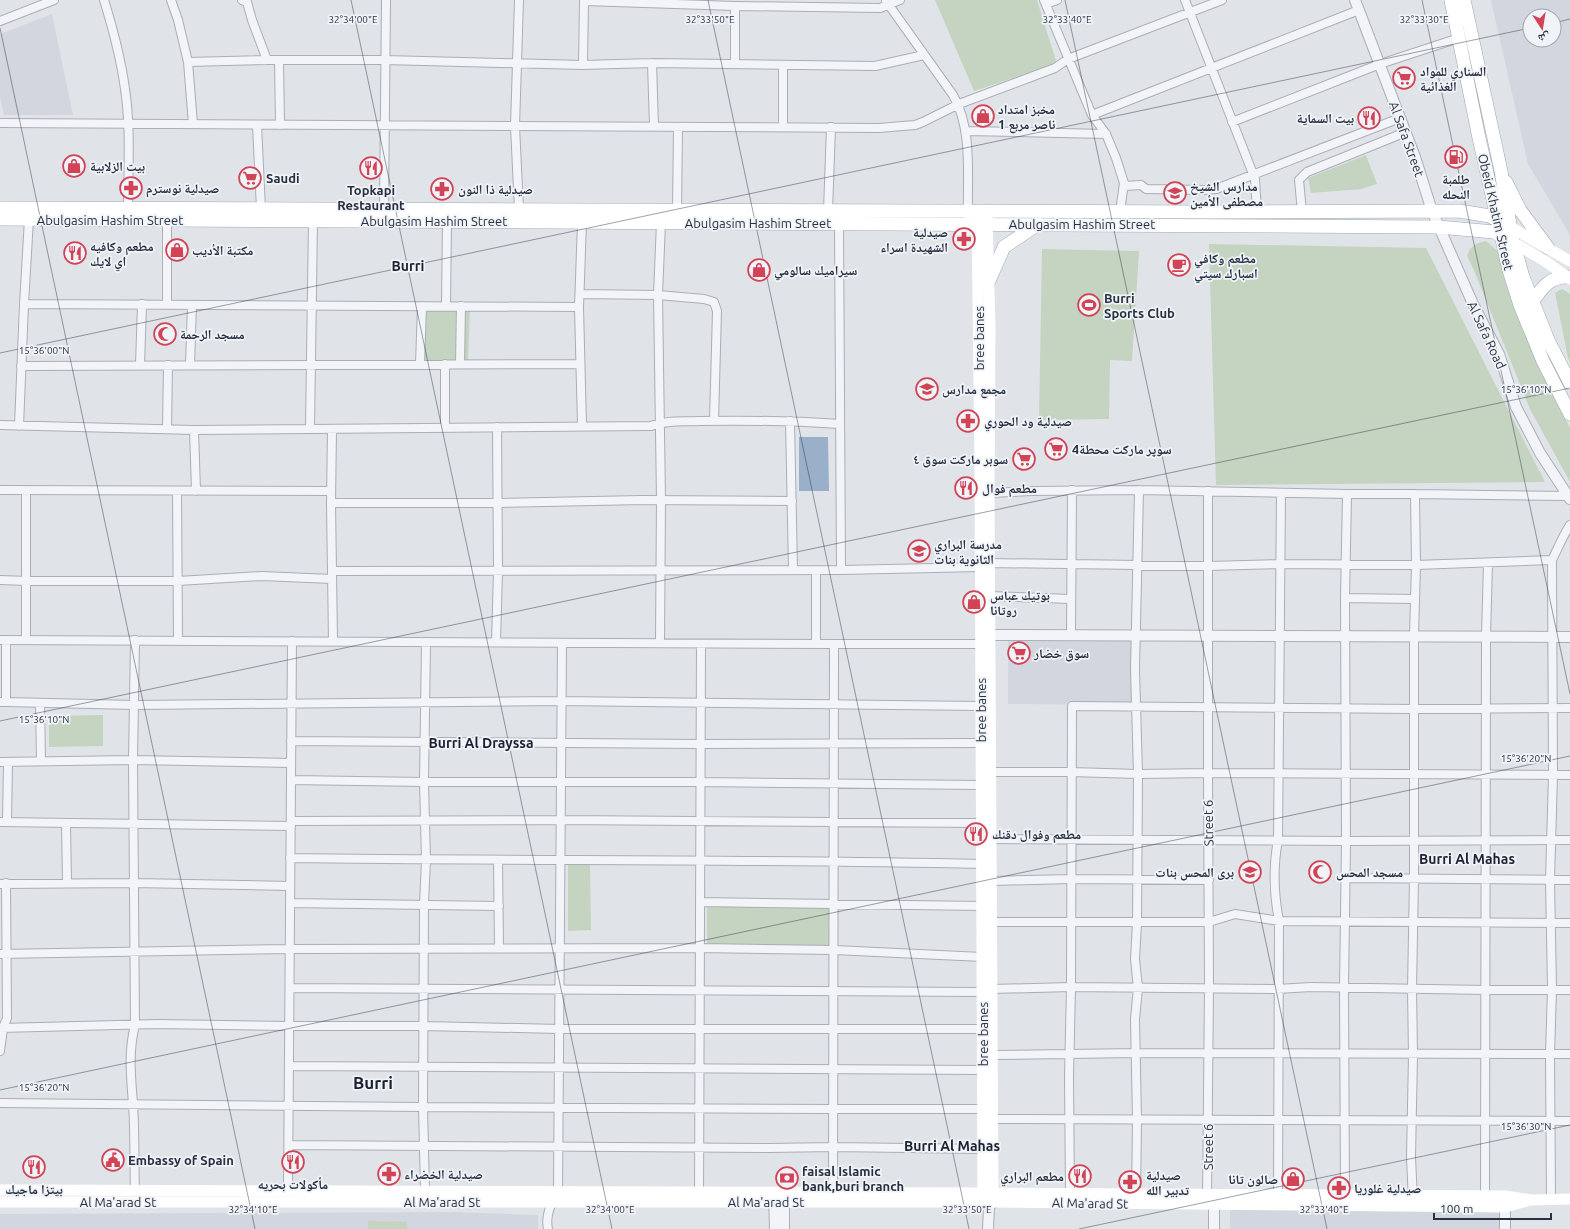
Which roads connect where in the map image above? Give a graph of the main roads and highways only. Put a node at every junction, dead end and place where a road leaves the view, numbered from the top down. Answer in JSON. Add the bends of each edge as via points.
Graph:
{"nodes":[{"id":1,"x":1451,"y":0,"type":"edge"},
{"id":2,"x":1464,"y":0,"type":"edge"},
{"id":3,"x":1501,"y":171,"type":"junction"},
{"id":4,"x":0,"y":208,"type":"edge"},
{"id":5,"x":977,"y":217,"type":"junction"},
{"id":6,"x":0,"y":219,"type":"edge"},
{"id":7,"x":1498,"y":221,"type":"junction"},
{"id":8,"x":1039,"y":224,"type":"junction"},
{"id":9,"x":1506,"y":231,"type":"junction"},
{"id":10,"x":1513,"y":242,"type":"junction"},
{"id":11,"x":1548,"y":248,"type":"junction"},
{"id":12,"x":1570,"y":261,"type":"edge"},
{"id":13,"x":1568,"y":278,"type":"edge"},
{"id":14,"x":989,"y":281,"type":"junction"},
{"id":15,"x":1532,"y":302,"type":"junction"},
{"id":16,"x":1570,"y":383,"type":"edge"},
{"id":17,"x":1570,"y":414,"type":"edge"},
{"id":18,"x":985,"y":565,"type":"junction"},
{"id":19,"x":985,"y":640,"type":"junction"},
{"id":20,"x":987,"y":990,"type":"junction"},
{"id":21,"x":0,"y":1190,"type":"edge"},
{"id":22,"x":261,"y":1191,"type":"junction"},
{"id":23,"x":421,"y":1195,"type":"junction"},
{"id":24,"x":699,"y":1197,"type":"junction"},
{"id":25,"x":1136,"y":1198,"type":"junction"},
{"id":26,"x":988,"y":1199,"type":"junction"},
{"id":27,"x":1211,"y":1199,"type":"junction"},
{"id":28,"x":1570,"y":1199,"type":"edge"},
{"id":29,"x":1413,"y":1201,"type":"junction"},
{"id":30,"x":0,"y":1202,"type":"edge"},
{"id":31,"x":261,"y":1202,"type":"junction"}],
"edges":[{"from":1,"to":7,"type":"main road","name":"Obeid Khatim Street"},
{"from":2,"to":3,"type":"main road","name":"Obeid Khatim Street"},
{"from":3,"to":9,"type":"main road","name":"Obeid Khatim Street"},
{"from":3,"to":11,"type":"main road","via":[[1520,210]]},
{"from":4,"to":5,"type":"main road","name":"Abulgasim Hashim Street","via":[[828,211]]},
{"from":5,"to":6,"type":"main road","name":"Abulgasim Hashim Street","via":[[839,223]]},
{"from":5,"to":7,"type":"main road","name":"Abulgasim Hashim Street","via":[[1120,212],[1459,211],[1490,216]]},
{"from":5,"to":8,"type":"main road","name":"Abulgasim Hashim Street"},
{"from":5,"to":14,"type":"main road","name":"bree banes"},
{"from":5,"to":18,"type":"main road","name":"bree banes"},
{"from":7,"to":9,"type":"main road","name":"Obeid Khatim Street"},
{"from":8,"to":9,"type":"main road","name":"Abulgasim Hashim Street","via":[[1439,227]]},
{"from":8,"to":14,"type":"main road","via":[[1004,247]]},
{"from":9,"to":10,"type":"main road","name":"Obeid Khatim Street"},
{"from":9,"to":11,"type":"main road"},
{"from":9,"to":17,"type":"main road","name":"Obeid Khatim Street","via":[[1509,270],[1543,362]]},
{"from":10,"to":13,"type":"main road"},
{"from":10,"to":15,"type":"main road","name":"Obeid Khatim Street"},
{"from":11,"to":12,"type":"main road"},
{"from":13,"to":15,"type":"main road","via":[[1552,280]]},
{"from":14,"to":18,"type":"main road","name":"bree banes","via":[[989,493]]},
{"from":15,"to":16,"type":"main road","name":"Obeid Khatim Street"},
{"from":18,"to":19,"type":"main road","name":"bree banes"},
{"from":18,"to":19,"type":"main road","name":"bree banes","via":[[990,596]]},
{"from":19,"to":20,"type":"main road","name":"bree banes","via":[[991,772],[992,922]]},
{"from":19,"to":20,"type":"main road","name":"bree banes","via":[[981,706],[981,785],[982,957]]},
{"from":20,"to":26,"type":"main road","name":"bree banes","via":[[993,1119]]},
{"from":20,"to":26,"type":"main road","name":"bree banes","via":[[982,1029],[983,1149]]},
{"from":21,"to":22,"type":"main road","name":"Al Ma'arad St"},
{"from":22,"to":23,"type":"main road","name":"Al Ma'arad St"},
{"from":22,"to":31,"type":"main road"},
{"from":23,"to":24,"type":"main road","name":"Al Ma'arad St","via":[[558,1191]]},
{"from":23,"to":24,"type":"main road","name":"Al Ma'arad St","via":[[552,1202]]},
{"from":23,"to":31,"type":"main road","name":"Al Ma'arad St"},
{"from":24,"to":26,"type":"main road","name":"Al Ma'arad St"},
{"from":25,"to":26,"type":"main road","name":"Al Ma'arad St"},
{"from":25,"to":26,"type":"main road","name":"Al Ma'arad St","via":[[1070,1193]]},
{"from":25,"to":27,"type":"main road","name":"Al Ma'arad St"},
{"from":27,"to":29,"type":"main road","name":"Al Ma'arad St"},
{"from":27,"to":29,"type":"main road","name":"Al Ma'arad St","via":[[1278,1194],[1345,1195]]},
{"from":28,"to":29,"type":"main road","name":"Al Ma'arad St"},
{"from":30,"to":31,"type":"main road","name":"Al Ma'arad St"}]}
